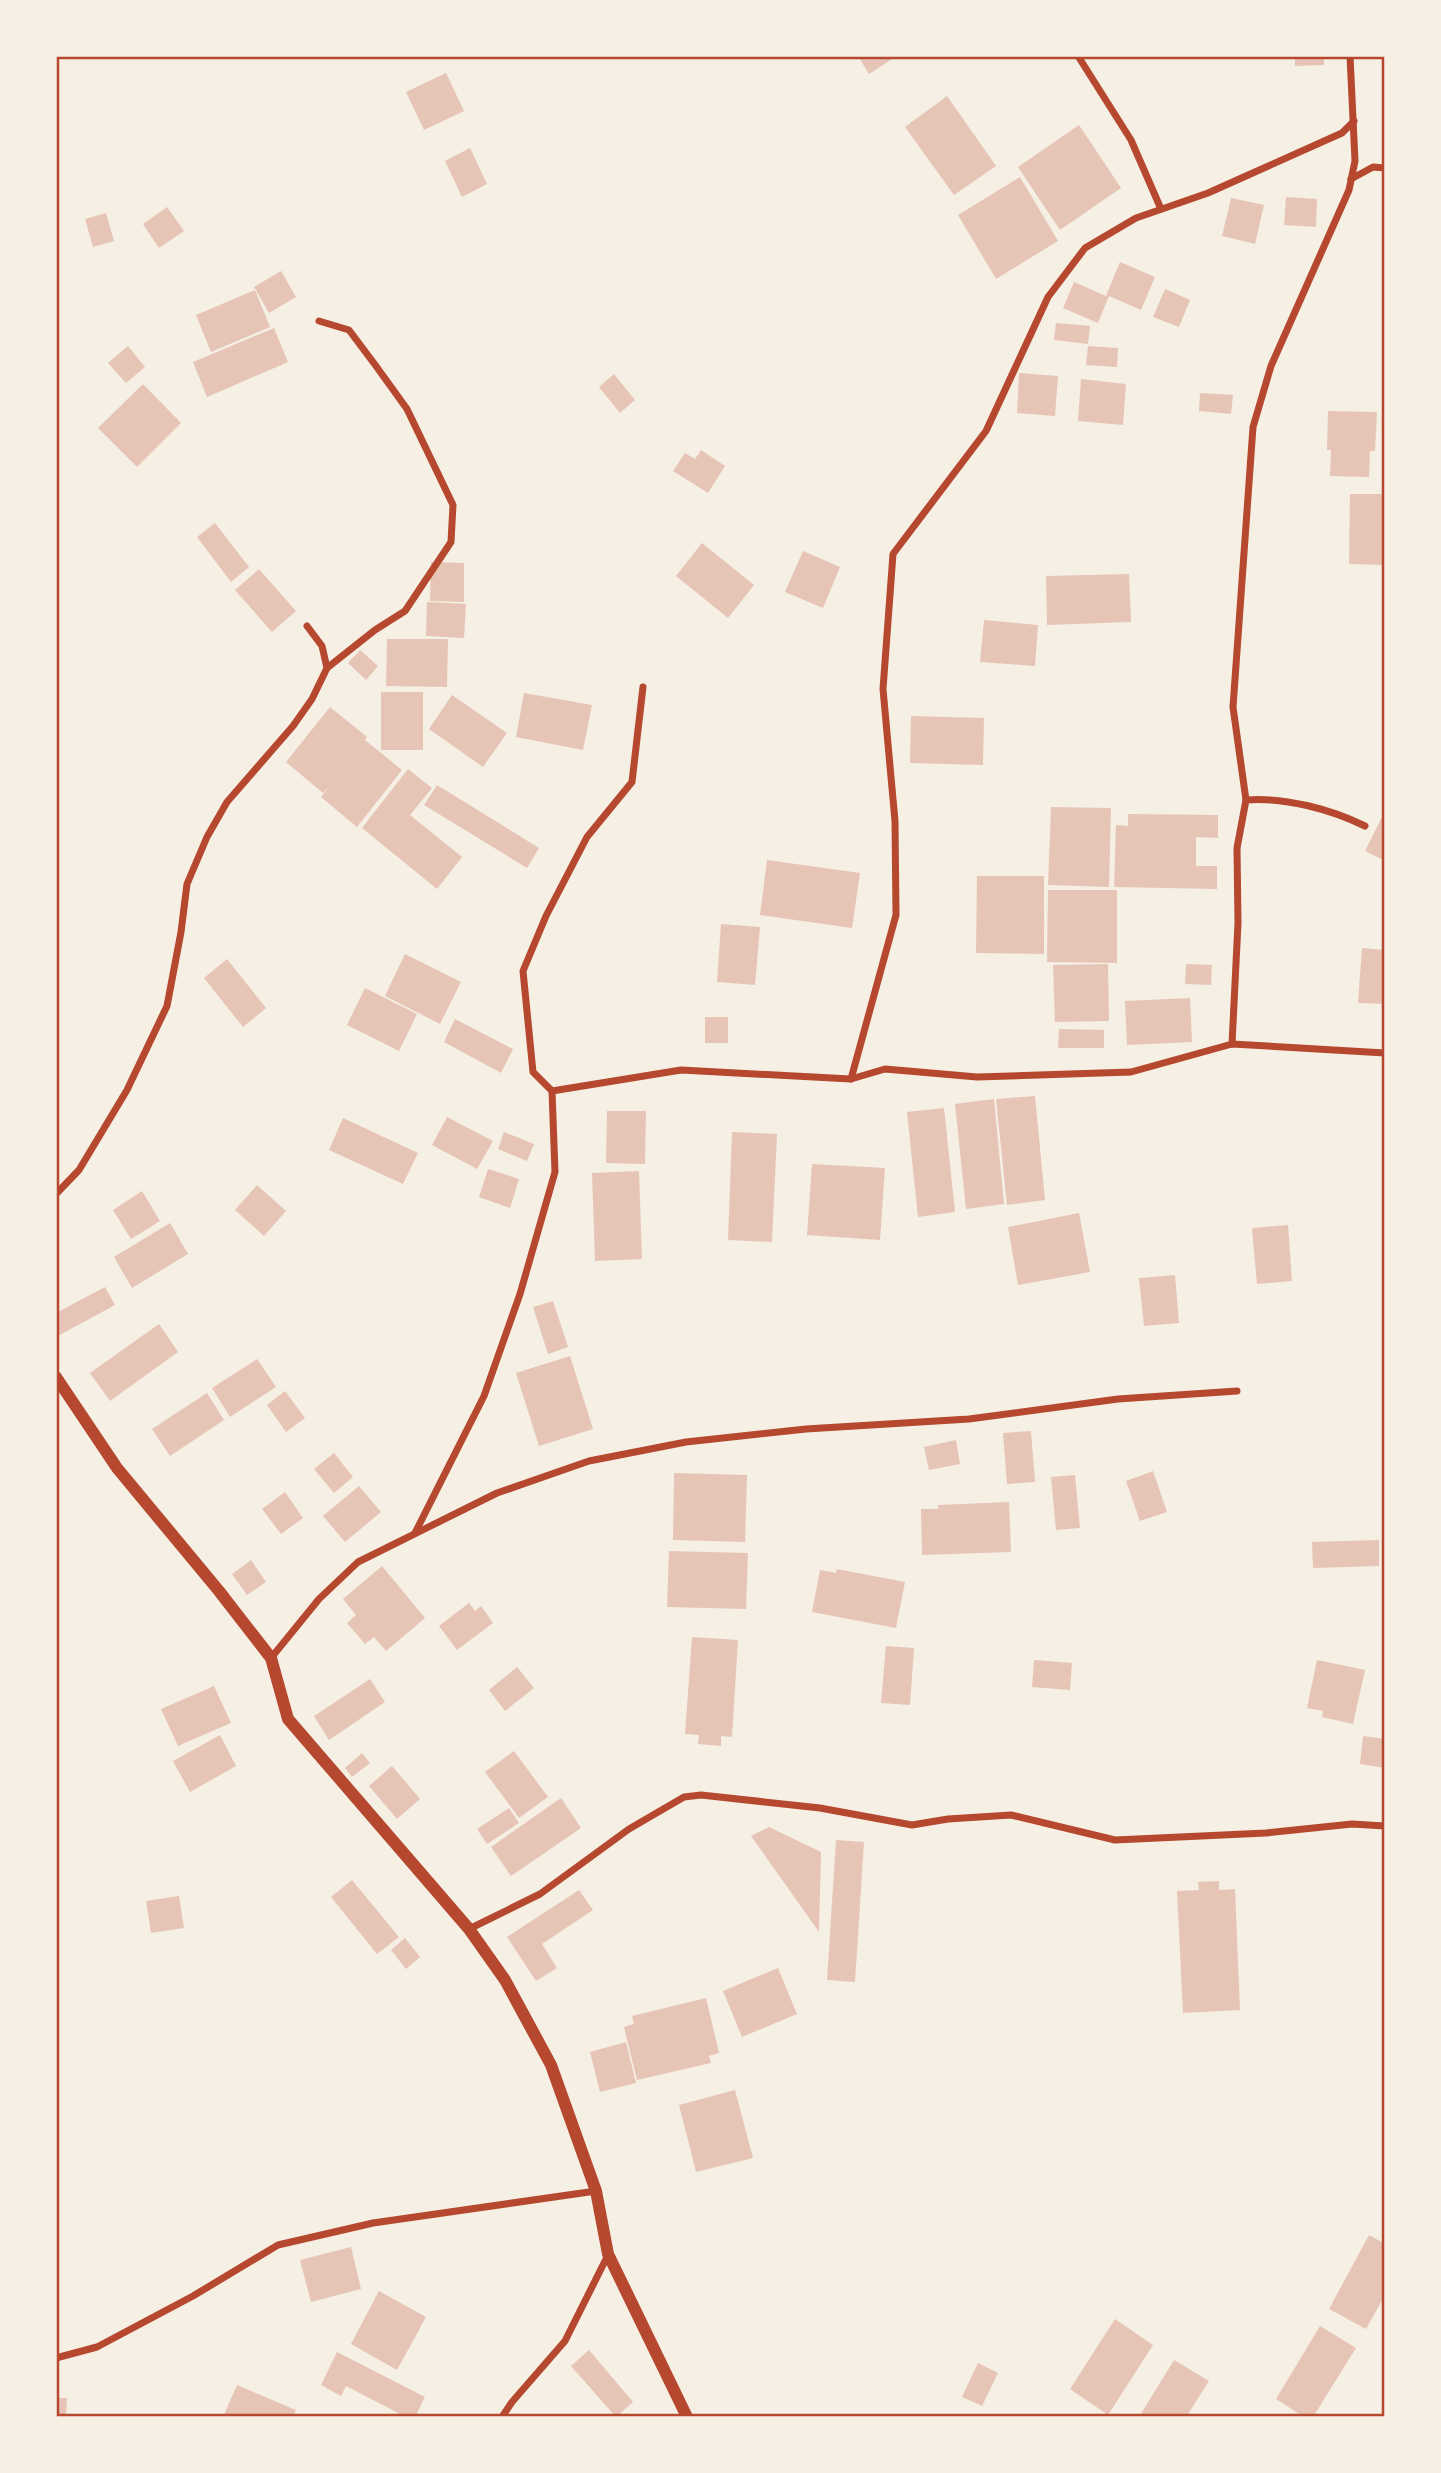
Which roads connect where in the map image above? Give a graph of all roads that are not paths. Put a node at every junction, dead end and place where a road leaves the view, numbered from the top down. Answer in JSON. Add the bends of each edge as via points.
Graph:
{"nodes":[{"id":1,"x":1079,"y":56,"type":"edge"},
{"id":2,"x":1350,"y":56,"type":"edge"},
{"id":3,"x":1354,"y":121,"type":"junction"},
{"id":4,"x":1385,"y":168,"type":"edge"},
{"id":5,"x":1351,"y":179,"type":"junction"},
{"id":6,"x":1161,"y":209,"type":"junction"},
{"id":7,"x":319,"y":321,"type":"dead end"},
{"id":8,"x":307,"y":626,"type":"dead end"},
{"id":9,"x":327,"y":668,"type":"junction"},
{"id":10,"x":643,"y":687,"type":"dead end"},
{"id":11,"x":1246,"y":800,"type":"junction"},
{"id":12,"x":1365,"y":826,"type":"dead end"},
{"id":13,"x":1232,"y":1044,"type":"junction"},
{"id":14,"x":1385,"y":1053,"type":"edge"},
{"id":15,"x":851,"y":1079,"type":"junction"},
{"id":16,"x":552,"y":1091,"type":"junction"},
{"id":17,"x":56,"y":1195,"type":"edge"},
{"id":18,"x":56,"y":1377,"type":"edge"},
{"id":19,"x":1237,"y":1391,"type":"dead end"},
{"id":20,"x":415,"y":1534,"type":"junction"},
{"id":21,"x":271,"y":1658,"type":"junction"},
{"id":22,"x":1385,"y":1826,"type":"edge"},
{"id":23,"x":468,"y":1929,"type":"junction"},
{"id":24,"x":596,"y":2191,"type":"junction"},
{"id":25,"x":608,"y":2254,"type":"junction"},
{"id":26,"x":56,"y":2358,"type":"edge"},
{"id":27,"x":502,"y":2417,"type":"edge"},
{"id":28,"x":687,"y":2417,"type":"edge"}],
"edges":[{"from":1,"to":6,"type":"street","via":[[1130,139]]},
{"from":2,"to":3,"type":"street"},
{"from":3,"to":5,"type":"street"},
{"from":3,"to":6,"type":"street","via":[[1342,133]]},
{"from":4,"to":5,"type":"street","via":[[1373,167]]},
{"from":5,"to":11,"type":"street","via":[[1271,366],[1253,427],[1233,707]]},
{"from":6,"to":15,"type":"street","via":[[1085,248],[1048,297],[986,431],[893,554],[883,689],[895,821],[896,915]]},
{"from":7,"to":9,"type":"street","via":[[349,330],[376,366],[407,409],[453,505],[451,542],[405,611]]},
{"from":8,"to":9,"type":"street","via":[[322,646]]},
{"from":9,"to":17,"type":"street","via":[[313,699],[227,802],[207,837],[187,884],[167,1006],[127,1090],[79,1170]]},
{"from":10,"to":16,"type":"street","via":[[632,782],[587,836],[545,916],[523,971],[533,1072]]},
{"from":11,"to":12,"type":"street","via":[[1303,806],[1343,815]]},
{"from":11,"to":13,"type":"street","via":[[1237,848]]},
{"from":13,"to":14,"type":"street"},
{"from":13,"to":15,"type":"street","via":[[1131,1072],[977,1077],[886,1069]]},
{"from":15,"to":16,"type":"street","via":[[681,1070]]},
{"from":16,"to":20,"type":"street","via":[[555,1172],[520,1294],[484,1396]]},
{"from":18,"to":21,"type":"street","via":[[117,1468]]},
{"from":19,"to":20,"type":"street","via":[[686,1443],[589,1461],[497,1493]]},
{"from":20,"to":21,"type":"street","via":[[358,1562],[319,1599]]},
{"from":21,"to":23,"type":"street","via":[[288,1719]]},
{"from":22,"to":23,"type":"street","via":[[1352,1824],[1115,1840],[1011,1815],[912,1825],[806,1806],[701,1795],[684,1797],[629,1829],[540,1894]]},
{"from":23,"to":24,"type":"street","via":[[505,1980],[551,2065]]},
{"from":24,"to":25,"type":"street"},
{"from":24,"to":26,"type":"street","via":[[373,2223],[278,2245],[97,2347]]},
{"from":25,"to":27,"type":"street","via":[[565,2341]]},
{"from":25,"to":28,"type":"street"}]}
